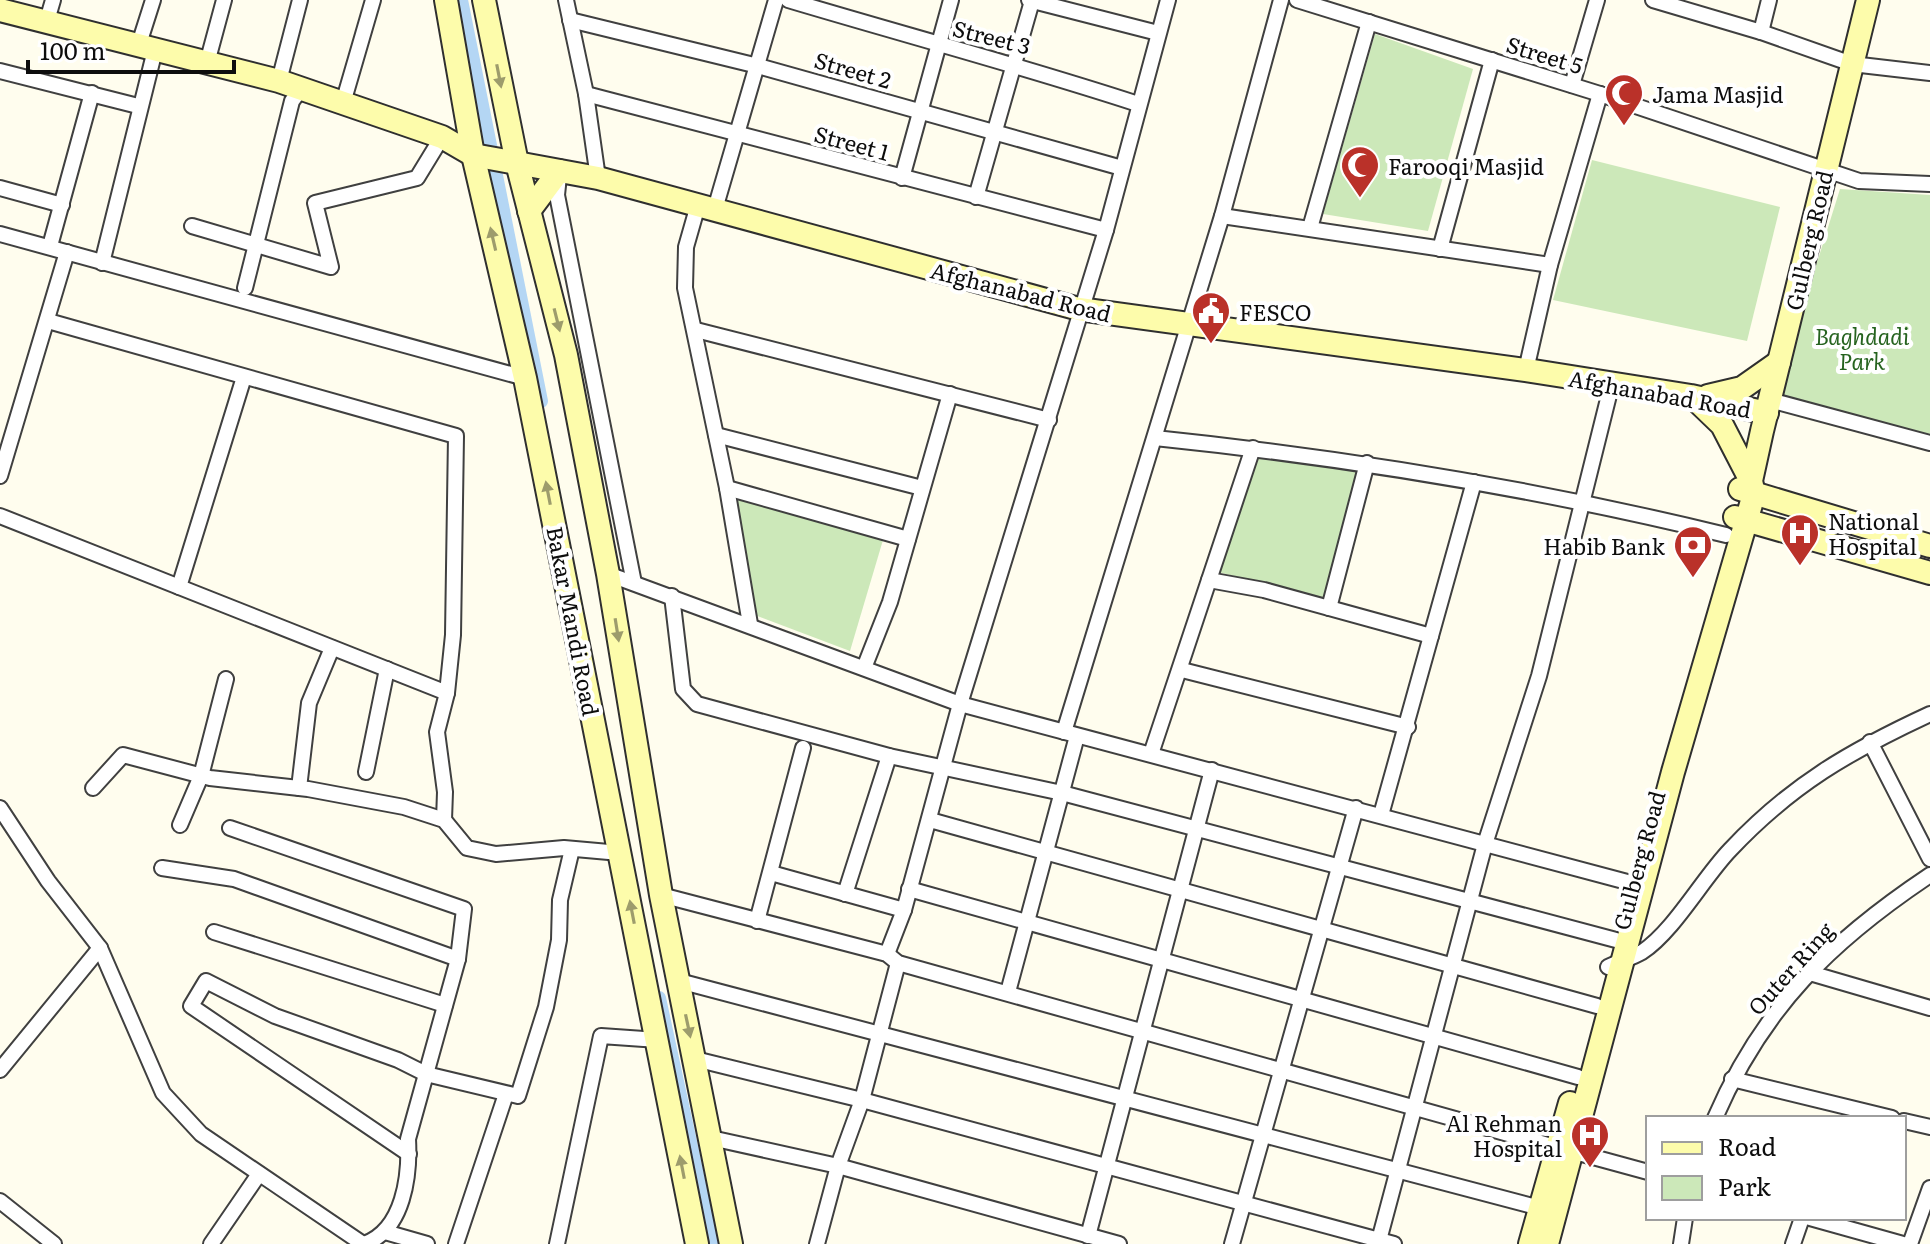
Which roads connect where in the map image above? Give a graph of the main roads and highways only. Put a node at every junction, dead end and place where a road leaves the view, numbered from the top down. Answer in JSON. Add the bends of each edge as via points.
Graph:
{"nodes":[{"id":1,"x":446,"y":0,"type":"edge"},
{"id":2,"x":484,"y":0,"type":"edge"},
{"id":3,"x":1868,"y":0,"type":"edge"},
{"id":4,"x":5,"y":7,"type":"edge"},
{"id":5,"x":493,"y":158,"type":"junction"},
{"id":6,"x":559,"y":171,"type":"junction"},
{"id":7,"x":529,"y":211,"type":"junction"},
{"id":8,"x":1779,"y":362,"type":"junction"},
{"id":9,"x":1691,"y":396,"type":"junction"},
{"id":10,"x":1769,"y":406,"type":"junction"},
{"id":11,"x":1748,"y":488,"type":"junction"},
{"id":12,"x":1735,"y":524,"type":"junction"},
{"id":13,"x":1930,"y":546,"type":"edge"},
{"id":14,"x":1930,"y":573,"type":"edge"},
{"id":15,"x":1616,"y":955,"type":"junction"},
{"id":16,"x":705,"y":1110,"type":"junction"},
{"id":17,"x":672,"y":1117,"type":"junction"},
{"id":18,"x":1563,"y":1149,"type":"junction"},
{"id":19,"x":697,"y":1244,"type":"edge"},
{"id":20,"x":731,"y":1244,"type":"edge"},
{"id":21,"x":1530,"y":1244,"type":"edge"},
{"id":22,"x":1547,"y":1244,"type":"edge"}],
"edges":[{"from":1,"to":5,"type":"main road","name":"Bakar Mandi Road"},
{"from":2,"to":5,"type":"main road","name":"Bakar Mandi Road","one_way":true},
{"from":3,"to":8,"type":"main road","name":"Gulberg Road"},
{"from":4,"to":5,"type":"main road","name":"Afghanabad Road","via":[[46,24],[279,81]]},
{"from":5,"to":6,"type":"main road","name":"Afghanabad Road"},
{"from":5,"to":7,"type":"main road","name":"Bakar Mandi Road"},
{"from":17,"to":5,"type":"main road","name":"Bakar Mandi Road","one_way":true,"via":[[525,378]]},
{"from":6,"to":7,"type":"main road"},
{"from":6,"to":9,"type":"main road","name":"Afghanabad Road","via":[[1079,309]]},
{"from":7,"to":16,"type":"main road","name":"Bakar Mandi Road","one_way":true,"via":[[566,355],[661,895]]},
{"from":8,"to":9,"type":"main road","via":[[1732,393]]},
{"from":8,"to":10,"type":"main road","name":"Gulberg Road"},
{"from":9,"to":10,"type":"main road","name":"Afghanabad Road"},
{"from":9,"to":11,"type":"main road","via":[[1722,425]]},
{"from":10,"to":11,"type":"main road","name":"Gulberg Road"},
{"from":11,"to":12,"type":"main road","name":"Gulberg Road"},
{"from":11,"to":13,"type":"main road"},
{"from":12,"to":14,"type":"main road"},
{"from":12,"to":15,"type":"main road","name":"Gulberg Road"},
{"from":12,"to":15,"type":"main road","name":"Gulberg Road","via":[[1631,883]]},
{"from":15,"to":18,"type":"main road","name":"Gulberg Road"},
{"from":15,"to":18,"type":"main road","name":"Gulberg Road","via":[[1597,1006]]},
{"from":16,"to":17,"type":"main road"},
{"from":16,"to":20,"type":"main road","name":"Bakar Mandi Road"},
{"from":19,"to":17,"type":"main road","name":"Bakar Mandi Road","one_way":true},
{"from":18,"to":21,"type":"main road","name":"Gulberg Road"},
{"from":18,"to":22,"type":"main road","name":"Gulberg Road"}]}
